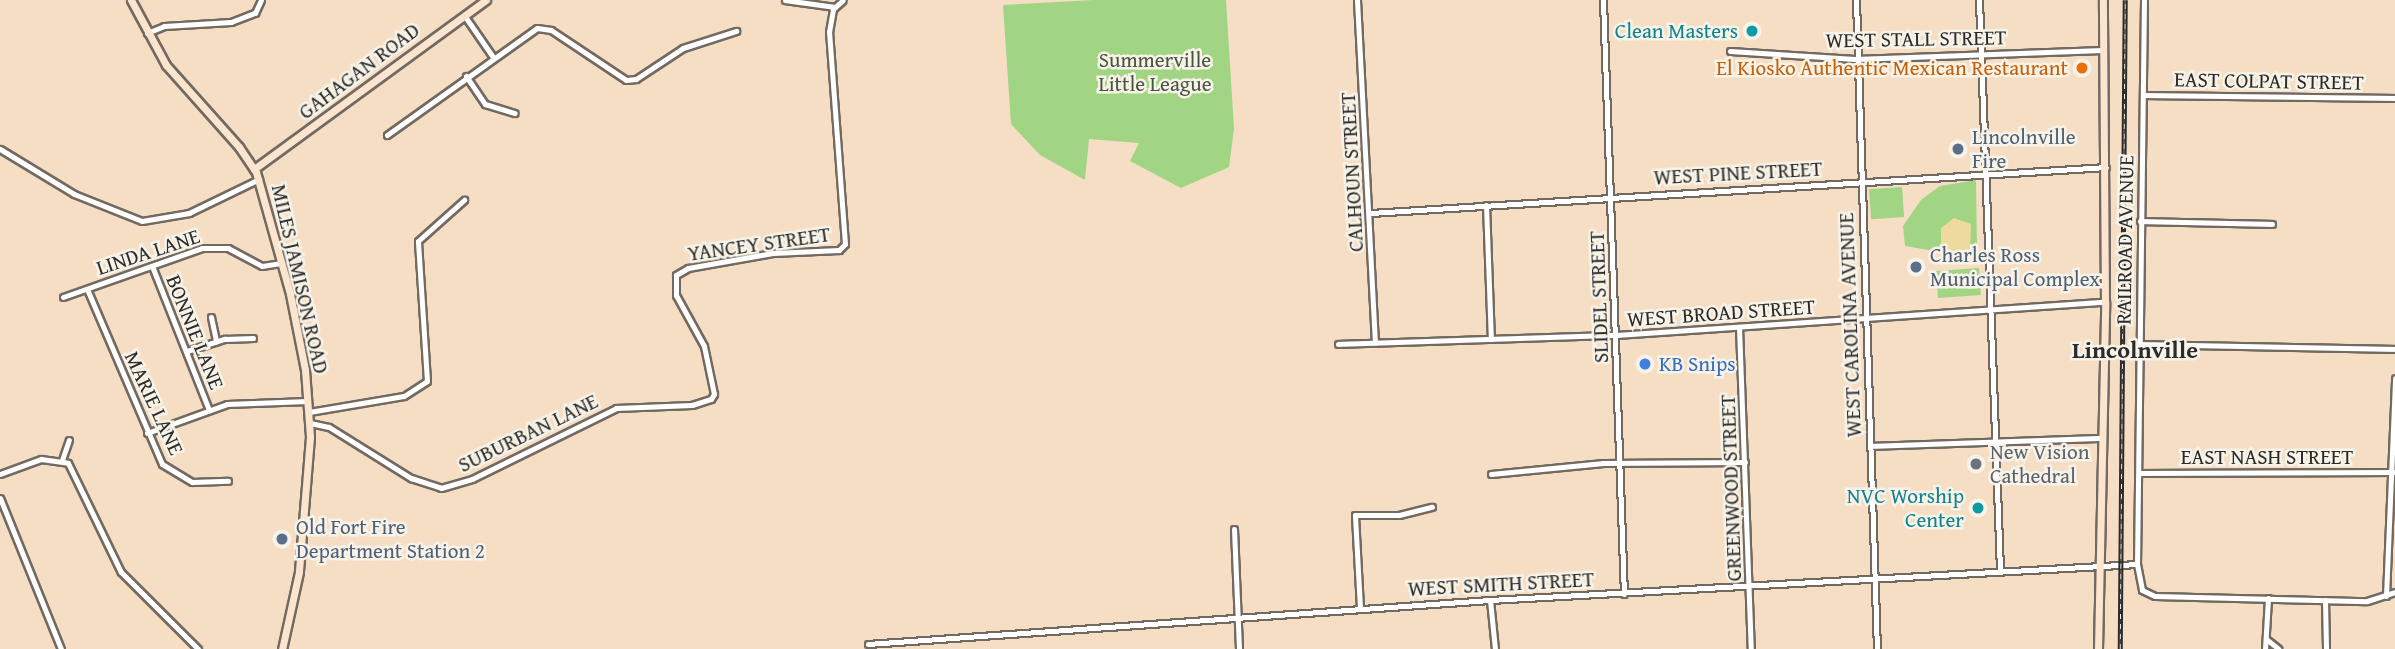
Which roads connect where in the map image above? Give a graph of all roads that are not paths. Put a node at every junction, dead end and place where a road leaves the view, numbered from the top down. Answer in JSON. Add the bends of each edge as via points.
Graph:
{"nodes":[{"id":1,"x":131,"y":0,"type":"edge"},
{"id":2,"x":261,"y":0,"type":"edge"},
{"id":3,"x":486,"y":0,"type":"edge"},
{"id":4,"x":785,"y":0,"type":"edge"},
{"id":5,"x":843,"y":0,"type":"edge"},
{"id":6,"x":1357,"y":0,"type":"edge"},
{"id":7,"x":1603,"y":0,"type":"edge"},
{"id":8,"x":1856,"y":0,"type":"edge"},
{"id":9,"x":1979,"y":0,"type":"edge"},
{"id":10,"x":2104,"y":0,"type":"edge"},
{"id":11,"x":2144,"y":0,"type":"edge"},
{"id":12,"x":835,"y":7,"type":"junction"},
{"id":13,"x":464,"y":15,"type":"junction"},
{"id":14,"x":736,"y":31,"type":"dead end"},
{"id":15,"x":147,"y":33,"type":"junction"},
{"id":16,"x":2103,"y":50,"type":"junction"},
{"id":17,"x":1730,"y":51,"type":"dead end"},
{"id":18,"x":1978,"y":55,"type":"junction"},
{"id":19,"x":493,"y":57,"type":"junction"},
{"id":20,"x":1855,"y":59,"type":"junction"},
{"id":21,"x":466,"y":76,"type":"junction"},
{"id":22,"x":2143,"y":95,"type":"junction"},
{"id":23,"x":2395,"y":98,"type":"edge"},
{"id":24,"x":515,"y":113,"type":"dead end"},
{"id":25,"x":387,"y":135,"type":"dead end"},
{"id":26,"x":0,"y":149,"type":"edge"},
{"id":27,"x":2106,"y":167,"type":"junction"},
{"id":28,"x":254,"y":169,"type":"junction"},
{"id":29,"x":1984,"y":176,"type":"junction"},
{"id":30,"x":259,"y":179,"type":"junction"},
{"id":31,"x":1861,"y":182,"type":"junction"},
{"id":32,"x":1612,"y":196,"type":"junction"},
{"id":33,"x":464,"y":200,"type":"dead end"},
{"id":34,"x":1486,"y":205,"type":"junction"},
{"id":35,"x":1371,"y":213,"type":"junction"},
{"id":36,"x":2140,"y":221,"type":"junction"},
{"id":37,"x":2272,"y":224,"type":"dead end"},
{"id":38,"x":282,"y":263,"type":"junction"},
{"id":39,"x":152,"y":266,"type":"junction"},
{"id":40,"x":87,"y":289,"type":"junction"},
{"id":41,"x":63,"y":297,"type":"dead end"},
{"id":42,"x":2105,"y":302,"type":"junction"},
{"id":43,"x":1991,"y":311,"type":"junction"},
{"id":44,"x":211,"y":317,"type":"dead end"},
{"id":45,"x":1867,"y":320,"type":"junction"},
{"id":46,"x":1739,"y":327,"type":"junction"},
{"id":47,"x":1615,"y":335,"type":"junction"},
{"id":48,"x":253,"y":338,"type":"dead end"},
{"id":49,"x":1491,"y":339,"type":"junction"},
{"id":50,"x":216,"y":341,"type":"junction"},
{"id":51,"x":1376,"y":343,"type":"junction"},
{"id":52,"x":1338,"y":344,"type":"dead end"},
{"id":53,"x":2140,"y":344,"type":"junction"},
{"id":54,"x":2395,"y":349,"type":"edge"},
{"id":55,"x":187,"y":351,"type":"junction"},
{"id":56,"x":2395,"y":379,"type":"edge"},
{"id":57,"x":308,"y":401,"type":"junction"},
{"id":58,"x":692,"y":405,"type":"joint"},
{"id":59,"x":209,"y":410,"type":"junction"},
{"id":60,"x":309,"y":412,"type":"junction"},
{"id":61,"x":310,"y":423,"type":"junction"},
{"id":62,"x":147,"y":433,"type":"junction"},
{"id":63,"x":2103,"y":438,"type":"junction"},
{"id":64,"x":69,"y":440,"type":"dead end"},
{"id":65,"x":1995,"y":443,"type":"junction"},
{"id":66,"x":1871,"y":446,"type":"junction"},
{"id":67,"x":62,"y":460,"type":"junction"},
{"id":68,"x":1745,"y":462,"type":"junction"},
{"id":69,"x":1619,"y":463,"type":"junction"},
{"id":70,"x":2139,"y":473,"type":"junction"},
{"id":71,"x":2393,"y":473,"type":"edge"},
{"id":72,"x":0,"y":474,"type":"edge"},
{"id":73,"x":1490,"y":474,"type":"dead end"},
{"id":74,"x":228,"y":481,"type":"dead end"},
{"id":75,"x":0,"y":498,"type":"edge"},
{"id":76,"x":1433,"y":508,"type":"dead end"},
{"id":77,"x":1234,"y":528,"type":"dead end"},
{"id":78,"x":2101,"y":564,"type":"junction"},
{"id":79,"x":2137,"y":564,"type":"junction"},
{"id":80,"x":2000,"y":569,"type":"junction"},
{"id":81,"x":1875,"y":576,"type":"junction"},
{"id":82,"x":1751,"y":587,"type":"junction"},
{"id":83,"x":2395,"y":592,"type":"edge"},
{"id":84,"x":1624,"y":593,"type":"junction"},
{"id":85,"x":2386,"y":596,"type":"junction"},
{"id":86,"x":2267,"y":598,"type":"junction"},
{"id":87,"x":1490,"y":600,"type":"junction"},
{"id":88,"x":2325,"y":600,"type":"junction"},
{"id":89,"x":1360,"y":608,"type":"junction"},
{"id":90,"x":1237,"y":617,"type":"junction"},
{"id":91,"x":2266,"y":639,"type":"junction"},
{"id":92,"x":868,"y":644,"type":"dead end"},
{"id":93,"x":61,"y":649,"type":"edge"},
{"id":94,"x":198,"y":649,"type":"edge"},
{"id":95,"x":282,"y":649,"type":"edge"},
{"id":96,"x":1239,"y":649,"type":"edge"},
{"id":97,"x":1495,"y":649,"type":"edge"},
{"id":98,"x":1752,"y":649,"type":"edge"},
{"id":99,"x":1877,"y":649,"type":"edge"},
{"id":100,"x":2098,"y":649,"type":"edge"},
{"id":101,"x":2265,"y":649,"type":"edge"},
{"id":102,"x":2279,"y":649,"type":"edge"},
{"id":103,"x":2326,"y":649,"type":"edge"}],
"edges":[{"from":1,"to":15,"type":"street","name":"MILES JAMISON ROAD"},
{"from":2,"to":15,"type":"street","via":[[255,13],[231,22],[164,26]]},
{"from":3,"to":13,"type":"street","name":"GAHAGAN ROAD"},
{"from":4,"to":12,"type":"street"},
{"from":5,"to":12,"type":"street"},
{"from":6,"to":35,"type":"street","name":"CALHOUN STREET"},
{"from":7,"to":32,"type":"street","name":"SLIDEL STREET"},
{"from":8,"to":20,"type":"street","name":"WEST CAROLINA AVENUE"},
{"from":9,"to":18,"type":"street"},
{"from":10,"to":16,"type":"street"},
{"from":11,"to":22,"type":"street","name":"RAILROAD AVENUE"},
{"from":12,"to":58,"type":"street","name":"YANCEY STREET","via":[[829,32],[845,244],[839,250],[773,254],[688,268],[677,275],[676,295],[700,334],[714,394],[705,403]]},
{"from":13,"to":19,"type":"street"},
{"from":13,"to":28,"type":"street","name":"GAHAGAN ROAD"},
{"from":14,"to":19,"type":"street","via":[[674,53],[631,80],[615,76],[547,28],[534,29]]},
{"from":15,"to":28,"type":"street","name":"MILES JAMISON ROAD","via":[[177,79]]},
{"from":16,"to":18,"type":"street","name":"WEST STALL STREET"},
{"from":16,"to":27,"type":"street"},
{"from":17,"to":20,"type":"street","name":"WEST STALL STREET"},
{"from":18,"to":20,"type":"street","name":"WEST STALL STREET"},
{"from":18,"to":29,"type":"street"},
{"from":19,"to":21,"type":"street"},
{"from":20,"to":31,"type":"street","name":"WEST CAROLINA AVENUE"},
{"from":21,"to":24,"type":"street","via":[[485,104]]},
{"from":21,"to":25,"type":"street"},
{"from":22,"to":23,"type":"street","name":"EAST COLPAT STREET"},
{"from":22,"to":36,"type":"street","name":"RAILROAD AVENUE"},
{"from":26,"to":30,"type":"street","via":[[74,194],[142,221],[189,214]]},
{"from":27,"to":29,"type":"street","name":"WEST PINE STREET"},
{"from":27,"to":42,"type":"street"},
{"from":28,"to":30,"type":"street","name":"MILES JAMISON ROAD"},
{"from":29,"to":31,"type":"street","name":"WEST PINE STREET"},
{"from":29,"to":43,"type":"street"},
{"from":30,"to":38,"type":"street","name":"MILES JAMISON ROAD"},
{"from":31,"to":32,"type":"street","name":"WEST PINE STREET"},
{"from":31,"to":45,"type":"street","name":"WEST CAROLINA AVENUE"},
{"from":32,"to":34,"type":"street","name":"WEST PINE STREET"},
{"from":32,"to":47,"type":"street","name":"SLIDEL STREET"},
{"from":33,"to":60,"type":"street","via":[[418,241],[427,382],[404,396]]},
{"from":34,"to":35,"type":"street","name":"WEST PINE STREET"},
{"from":34,"to":49,"type":"street"},
{"from":35,"to":51,"type":"street","name":"CALHOUN STREET"},
{"from":36,"to":37,"type":"street"},
{"from":36,"to":53,"type":"street","name":"RAILROAD AVENUE"},
{"from":38,"to":39,"type":"street","name":"LINDA LANE","via":[[262,266],[234,250],[216,246]]},
{"from":38,"to":57,"type":"street","name":"MILES JAMISON ROAD"},
{"from":39,"to":40,"type":"street","name":"LINDA LANE"},
{"from":39,"to":55,"type":"street","name":"BONNIE LANE"},
{"from":40,"to":41,"type":"street","name":"LINDA LANE"},
{"from":40,"to":62,"type":"street","name":"MARIE LANE"},
{"from":42,"to":43,"type":"street","name":"WEST BROAD STREET"},
{"from":42,"to":63,"type":"street"},
{"from":43,"to":45,"type":"street","name":"WEST BROAD STREET"},
{"from":43,"to":65,"type":"street"},
{"from":44,"to":50,"type":"street"},
{"from":45,"to":46,"type":"street","name":"WEST BROAD STREET"},
{"from":45,"to":66,"type":"street","name":"WEST CAROLINA AVENUE"},
{"from":46,"to":47,"type":"street","name":"WEST BROAD STREET"},
{"from":46,"to":68,"type":"street","name":"GREENWOOD STREET"},
{"from":47,"to":49,"type":"street","name":"WEST BROAD STREET"},
{"from":47,"to":69,"type":"street","name":"SLIDEL STREET"},
{"from":48,"to":50,"type":"street"},
{"from":49,"to":51,"type":"street","name":"WEST BROAD STREET"},
{"from":50,"to":55,"type":"street"},
{"from":51,"to":52,"type":"street","name":"WEST BROAD STREET"},
{"from":53,"to":54,"type":"street"},
{"from":53,"to":70,"type":"street","name":"RAILROAD AVENUE"},
{"from":55,"to":59,"type":"street","name":"BONNIE LANE"},
{"from":56,"to":71,"type":"street"},
{"from":57,"to":59,"type":"street","via":[[245,401]]},
{"from":57,"to":60,"type":"street","name":"MILES JAMISON ROAD"},
{"from":58,"to":61,"type":"street","name":"SUBURBAN LANE","via":[[616,408],[472,479],[441,488],[411,478],[329,427]]},
{"from":59,"to":62,"type":"street"},
{"from":60,"to":61,"type":"street","name":"MILES JAMISON ROAD"},
{"from":61,"to":95,"type":"street","name":"MILES JAMISON ROAD","via":[[299,572]]},
{"from":62,"to":74,"type":"street","name":"MARIE LANE","via":[[162,464],[176,476],[198,483]]},
{"from":63,"to":65,"type":"street"},
{"from":63,"to":78,"type":"street"},
{"from":64,"to":67,"type":"street"},
{"from":65,"to":66,"type":"street"},
{"from":65,"to":80,"type":"street"},
{"from":66,"to":81,"type":"street","name":"WEST CAROLINA AVENUE"},
{"from":67,"to":72,"type":"street","via":[[41,459]]},
{"from":67,"to":94,"type":"street","via":[[76,474],[121,572]]},
{"from":68,"to":69,"type":"street"},
{"from":68,"to":82,"type":"street","name":"GREENWOOD STREET"},
{"from":69,"to":73,"type":"street"},
{"from":69,"to":84,"type":"street","name":"SLIDEL STREET"},
{"from":70,"to":71,"type":"street","name":"EAST NASH STREET"},
{"from":70,"to":79,"type":"street","name":"RAILROAD AVENUE"},
{"from":71,"to":85,"type":"street"},
{"from":75,"to":93,"type":"street"},
{"from":76,"to":89,"type":"street","via":[[1399,515],[1354,515]]},
{"from":77,"to":90,"type":"street"},
{"from":78,"to":79,"type":"street","name":"WEST SMITH STREET"},
{"from":78,"to":80,"type":"street","name":"WEST SMITH STREET"},
{"from":78,"to":100,"type":"street"},
{"from":79,"to":86,"type":"street","via":[[2138,580],[2148,596]]},
{"from":80,"to":81,"type":"street","name":"WEST SMITH STREET"},
{"from":81,"to":82,"type":"street","name":"WEST SMITH STREET"},
{"from":81,"to":99,"type":"street","name":"WEST CAROLINA AVENUE"},
{"from":82,"to":84,"type":"street","name":"WEST SMITH STREET"},
{"from":82,"to":98,"type":"street","name":"GREENWOOD STREET"},
{"from":83,"to":85,"type":"street"},
{"from":84,"to":87,"type":"street","name":"WEST SMITH STREET"},
{"from":85,"to":88,"type":"street"},
{"from":86,"to":88,"type":"street"},
{"from":86,"to":91,"type":"street"},
{"from":87,"to":89,"type":"street","name":"WEST SMITH STREET"},
{"from":87,"to":97,"type":"street"},
{"from":88,"to":103,"type":"street"},
{"from":89,"to":90,"type":"street","name":"WEST SMITH STREET"},
{"from":90,"to":92,"type":"street","name":"WEST SMITH STREET"},
{"from":90,"to":96,"type":"street"},
{"from":91,"to":101,"type":"street"},
{"from":91,"to":102,"type":"street"}]}
